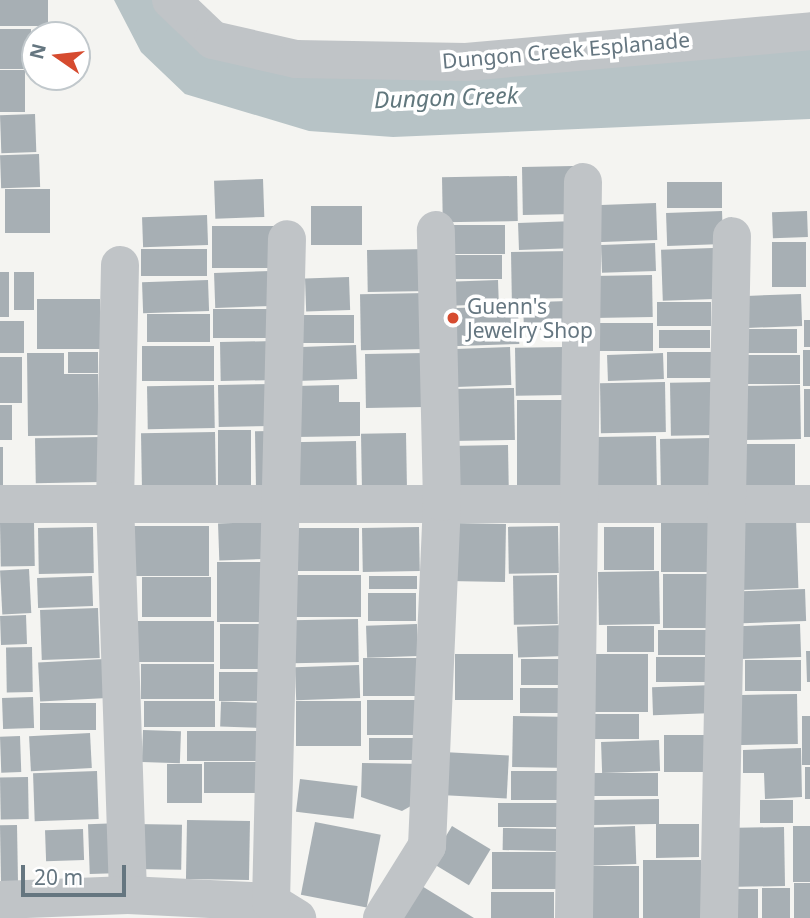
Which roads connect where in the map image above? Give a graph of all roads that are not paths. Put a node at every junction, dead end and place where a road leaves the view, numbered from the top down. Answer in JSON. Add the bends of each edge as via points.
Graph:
{"nodes":[{"id":1,"x":171,"y":0,"type":"edge"},
{"id":2,"x":810,"y":31,"type":"edge"},
{"id":3,"x":583,"y":182,"type":"dead end"},
{"id":4,"x":436,"y":230,"type":"dead end"},
{"id":5,"x":732,"y":236,"type":"dead end"},
{"id":6,"x":287,"y":239,"type":"dead end"},
{"id":7,"x":120,"y":265,"type":"dead end"},
{"id":8,"x":115,"y":501,"type":"junction"},
{"id":9,"x":442,"y":502,"type":"junction"},
{"id":10,"x":284,"y":503,"type":"junction"},
{"id":11,"x":0,"y":504,"type":"edge"},
{"id":12,"x":575,"y":504,"type":"junction"},
{"id":13,"x":810,"y":504,"type":"edge"},
{"id":14,"x":724,"y":505,"type":"junction"},
{"id":15,"x":128,"y":895,"type":"junction"},
{"id":16,"x":0,"y":901,"type":"edge"},
{"id":17,"x":284,"y":910,"type":"edge"},
{"id":18,"x":382,"y":918,"type":"edge"},
{"id":19,"x":574,"y":918,"type":"edge"},
{"id":20,"x":719,"y":918,"type":"edge"}],
"edges":[{"from":1,"to":2,"type":"street","name":"Dungon Creek Esplanade","via":[[213,40],[296,59],[466,62]]},
{"from":3,"to":12,"type":"street"},
{"from":4,"to":9,"type":"street"},
{"from":5,"to":14,"type":"street"},
{"from":6,"to":10,"type":"street"},
{"from":7,"to":8,"type":"street"},
{"from":8,"to":10,"type":"street"},
{"from":8,"to":11,"type":"street"},
{"from":8,"to":15,"type":"street"},
{"from":9,"to":10,"type":"street"},
{"from":9,"to":12,"type":"street"},
{"from":9,"to":18,"type":"street","via":[[427,846]]},
{"from":10,"to":17,"type":"street"},
{"from":12,"to":14,"type":"street"},
{"from":12,"to":19,"type":"street"},
{"from":13,"to":14,"type":"street"},
{"from":14,"to":20,"type":"street"},
{"from":15,"to":16,"type":"street"},
{"from":15,"to":17,"type":"street"}]}
